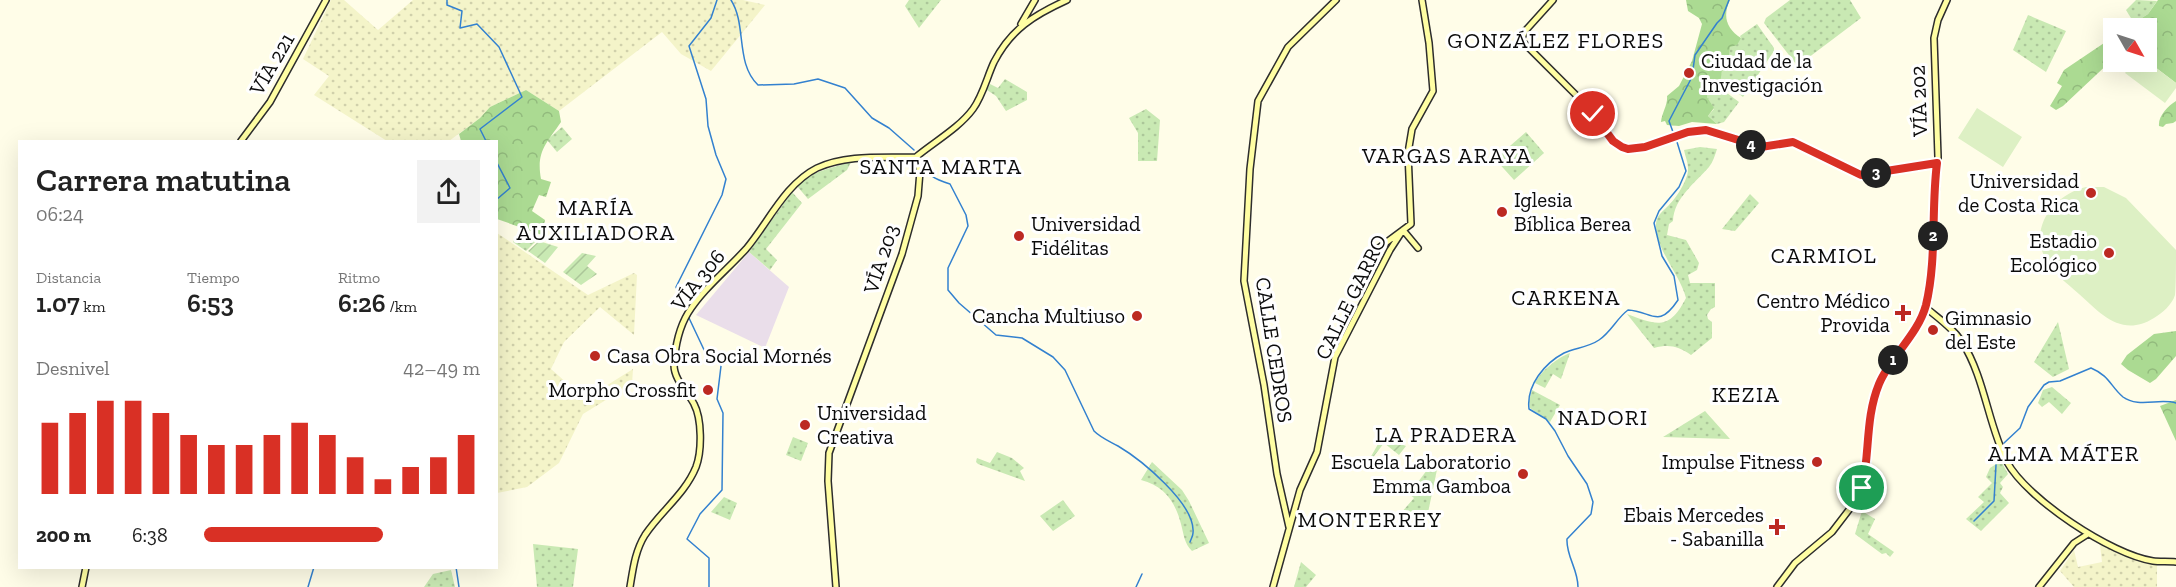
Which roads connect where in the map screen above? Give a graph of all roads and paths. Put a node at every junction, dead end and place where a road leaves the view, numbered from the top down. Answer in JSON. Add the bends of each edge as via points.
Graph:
{"nodes":[{"id":1,"x":326,"y":0,"type":"edge"},
{"id":2,"x":1067,"y":0,"type":"edge"},
{"id":3,"x":1336,"y":0,"type":"edge"},
{"id":4,"x":1422,"y":0,"type":"edge"},
{"id":5,"x":1552,"y":0,"type":"edge"},
{"id":6,"x":1947,"y":0,"type":"edge"},
{"id":7,"x":1035,"y":1,"type":"edge"},
{"id":8,"x":1040,"y":12,"type":"junction"},
{"id":9,"x":1018,"y":28,"type":"junction"},
{"id":10,"x":242,"y":140,"type":"edge"},
{"id":11,"x":916,"y":157,"type":"junction"},
{"id":12,"x":1937,"y":163,"type":"junction"},
{"id":13,"x":1403,"y":230,"type":"junction"},
{"id":14,"x":1418,"y":248,"type":"dead end"},
{"id":15,"x":1372,"y":253,"type":"dead end"},
{"id":16,"x":1925,"y":307,"type":"junction"},
{"id":17,"x":1289,"y":527,"type":"junction"},
{"id":18,"x":2088,"y":534,"type":"junction"},
{"id":19,"x":2176,"y":562,"type":"edge"},
{"id":20,"x":86,"y":569,"type":"edge"},
{"id":21,"x":82,"y":587,"type":"edge"},
{"id":22,"x":630,"y":587,"type":"edge"},
{"id":23,"x":836,"y":587,"type":"edge"},
{"id":24,"x":1273,"y":587,"type":"edge"},
{"id":25,"x":1777,"y":587,"type":"edge"},
{"id":26,"x":2039,"y":587,"type":"edge"}],
"edges":[{"from":1,"to":10,"type":"street","name":"VÍA 221","via":[[270,102]]},
{"from":2,"to":8,"type":"street"},
{"from":3,"to":17,"type":"street","name":"CALLE CEDROS","via":[[1288,47],[1262,92],[1250,169],[1244,281]]},
{"from":4,"to":13,"type":"street","name":"CALLE GARRO","via":[[1433,91],[1418,115],[1409,142],[1411,224]]},
{"from":5,"to":12,"type":"street","via":[[1521,40],[1582,100],[1622,147],[1637,149],[1706,130],[1761,147],[1793,142],[1861,175]]},
{"from":6,"to":12,"type":"street","name":"VÍA 202","via":[[1934,38]]},
{"from":7,"to":8,"type":"street"},
{"from":7,"to":9,"type":"street"},
{"from":8,"to":9,"type":"street"},
{"from":9,"to":11,"type":"street","via":[[995,61],[965,118]]},
{"from":11,"to":22,"type":"street","name":"VÍA 306","via":[[853,159],[818,168],[801,179],[689,311],[676,349],[674,374],[699,415],[697,465],[678,498],[639,545]]},
{"from":11,"to":23,"type":"street","name":"VÍA 203","via":[[920,181],[907,236],[829,453]]},
{"from":12,"to":16,"type":"street","name":"VÍA 202","via":[[1932,261]]},
{"from":13,"to":14,"type":"street"},
{"from":13,"to":15,"type":"street"},
{"from":13,"to":17,"type":"street","name":"CALLE GARRO","via":[[1335,357],[1317,452]]},
{"from":16,"to":18,"type":"street","via":[[1954,332],[1970,358],[2011,468],[2050,507]]},
{"from":16,"to":25,"type":"street","name":"VÍA 202","via":[[1878,386],[1868,424],[1864,476],[1855,502],[1832,532],[1795,563]]},
{"from":17,"to":24,"type":"street","name":"CALLE CEDROS"},
{"from":18,"to":19,"type":"street","via":[[2152,561]]},
{"from":18,"to":26,"type":"street","via":[[2074,543]]},
{"from":20,"to":21,"type":"street"}]}
